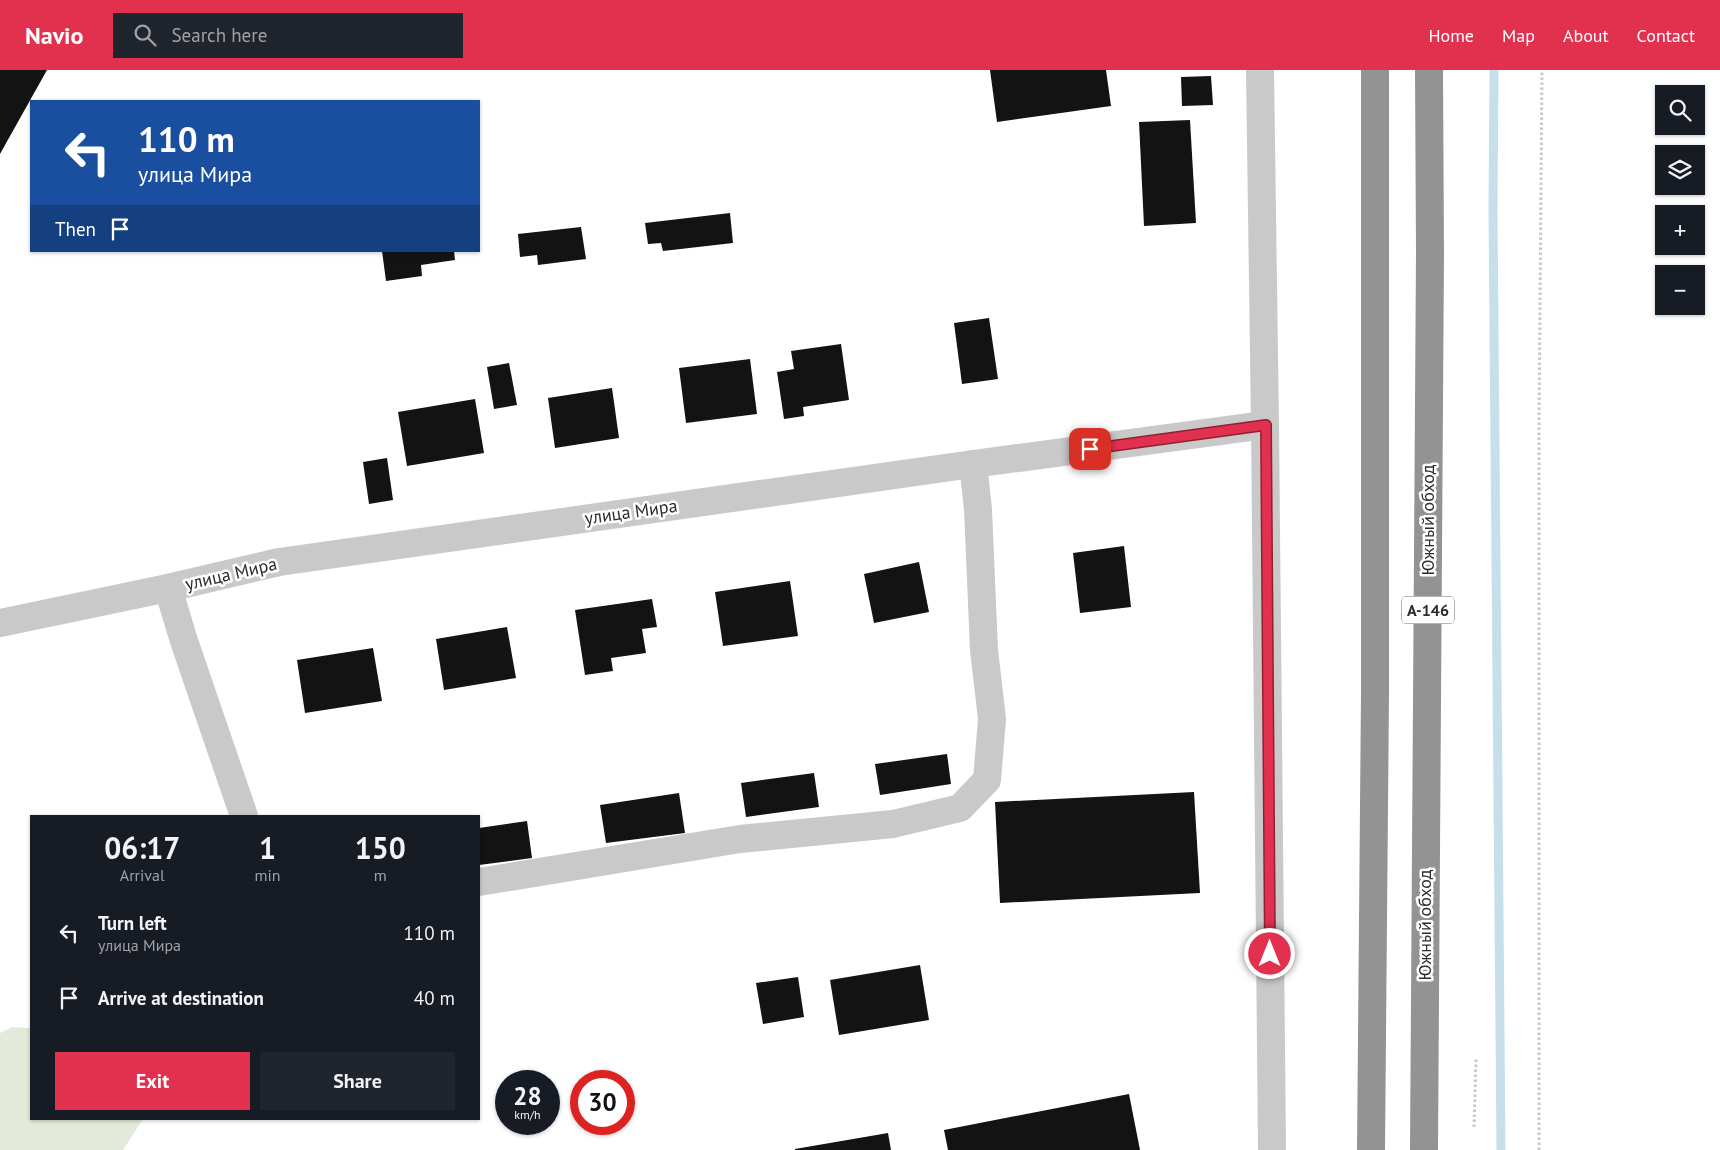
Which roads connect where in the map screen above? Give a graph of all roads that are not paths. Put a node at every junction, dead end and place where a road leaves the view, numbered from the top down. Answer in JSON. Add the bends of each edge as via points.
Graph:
{"nodes":[{"id":1,"x":1260,"y":70,"type":"edge"},
{"id":2,"x":1374,"y":70,"type":"edge"},
{"id":3,"x":1429,"y":70,"type":"edge"},
{"id":4,"x":1266,"y":425,"type":"junction"},
{"id":5,"x":973,"y":464,"type":"junction"},
{"id":6,"x":168,"y":588,"type":"junction"},
{"id":7,"x":0,"y":623,"type":"edge"},
{"id":8,"x":244,"y":815,"type":"edge"},
{"id":9,"x":480,"y":882,"type":"edge"},
{"id":10,"x":1272,"y":1150,"type":"edge"},
{"id":11,"x":1371,"y":1150,"type":"edge"},
{"id":12,"x":1424,"y":1150,"type":"edge"}],
"edges":[{"from":1,"to":4,"type":"street"},
{"from":2,"to":11,"type":"highway","via":[[1375,693]]},
{"from":3,"to":12,"type":"highway","name":"Южный обход","number":"А-146"},
{"from":4,"to":5,"type":"street","name":"улица Мира"},
{"from":4,"to":10,"type":"street"},
{"from":5,"to":6,"type":"street","name":"улица Мира","via":[[279,562]]},
{"from":5,"to":9,"type":"street","via":[[984,650],[992,719],[987,780],[960,808],[893,824],[740,839]]},
{"from":6,"to":7,"type":"street","name":"улица Мира"},
{"from":6,"to":8,"type":"street"}]}
